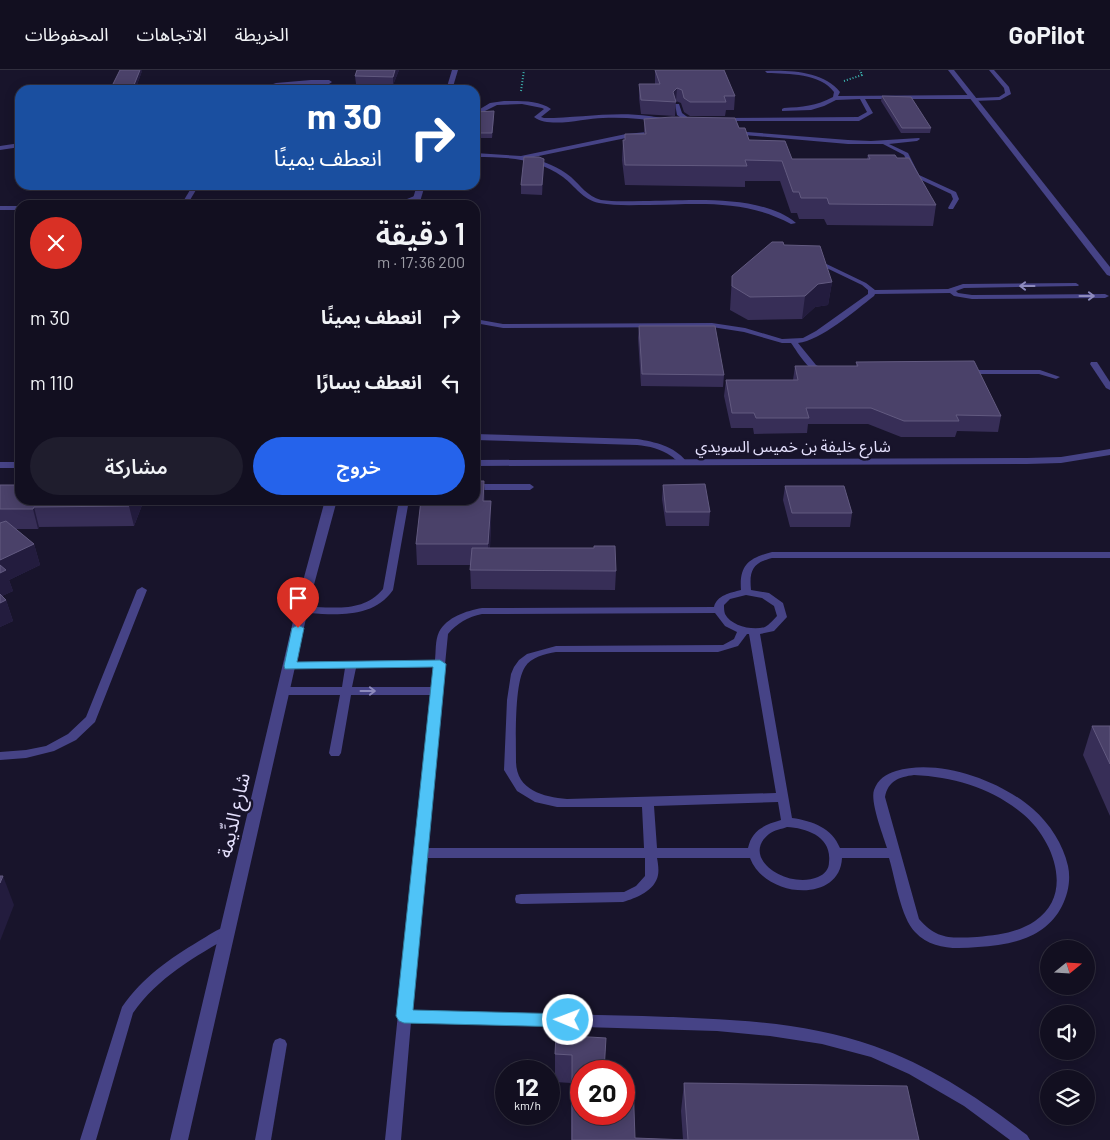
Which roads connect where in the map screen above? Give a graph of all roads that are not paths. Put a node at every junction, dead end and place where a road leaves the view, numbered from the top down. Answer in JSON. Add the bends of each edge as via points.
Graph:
{"nodes":[{"id":1,"x":454,"y":70,"type":"edge"},
{"id":2,"x":951,"y":70,"type":"edge"},
{"id":3,"x":991,"y":70,"type":"edge"},
{"id":4,"x":767,"y":72,"type":"dead end"},
{"id":5,"x":329,"y":82,"type":"dead end"},
{"id":6,"x":278,"y":85,"type":"edge"},
{"id":7,"x":450,"y":85,"type":"edge"},
{"id":8,"x":835,"y":98,"type":"junction"},
{"id":9,"x":862,"y":98,"type":"junction"},
{"id":10,"x":973,"y":99,"type":"junction"},
{"id":11,"x":678,"y":105,"type":"edge"},
{"id":12,"x":784,"y":110,"type":"dead end"},
{"id":13,"x":480,"y":112,"type":"edge"},
{"id":14,"x":688,"y":120,"type":"junction"},
{"id":15,"x":698,"y":120,"type":"edge"},
{"id":16,"x":717,"y":120,"type":"edge"},
{"id":17,"x":664,"y":132,"type":"edge"},
{"id":18,"x":725,"y":133,"type":"edge"},
{"id":19,"x":917,"y":139,"type":"dead end"},
{"id":20,"x":883,"y":143,"type":"junction"},
{"id":21,"x":15,"y":146,"type":"edge"},
{"id":22,"x":0,"y":148,"type":"edge"},
{"id":23,"x":480,"y":155,"type":"edge"},
{"id":24,"x":520,"y":158,"type":"junction"},
{"id":25,"x":420,"y":190,"type":"edge"},
{"id":26,"x":418,"y":196,"type":"junction"},
{"id":27,"x":408,"y":200,"type":"edge"},
{"id":28,"x":417,"y":200,"type":"edge"},
{"id":29,"x":0,"y":208,"type":"edge"},
{"id":30,"x":15,"y":208,"type":"edge"},
{"id":31,"x":951,"y":208,"type":"dead end"},
{"id":32,"x":793,"y":224,"type":"dead end"},
{"id":33,"x":802,"y":258,"type":"edge"},
{"id":34,"x":1110,"y":273,"type":"edge"},
{"id":35,"x":1076,"y":285,"type":"dead end"},
{"id":36,"x":951,"y":291,"type":"junction"},
{"id":37,"x":872,"y":292,"type":"junction"},
{"id":38,"x":1105,"y":296,"type":"dead end"},
{"id":39,"x":480,"y":322,"type":"edge"},
{"id":40,"x":793,"y":341,"type":"junction"},
{"id":41,"x":1094,"y":364,"type":"dead end"},
{"id":42,"x":956,"y":372,"type":"edge"},
{"id":43,"x":831,"y":374,"type":"edge"},
{"id":44,"x":1056,"y":378,"type":"dead end"},
{"id":45,"x":1110,"y":388,"type":"edge"},
{"id":46,"x":480,"y":437,"type":"edge"},
{"id":47,"x":1110,"y":452,"type":"edge"},
{"id":48,"x":682,"y":461,"type":"junction"},
{"id":49,"x":480,"y":463,"type":"edge"},
{"id":50,"x":0,"y":465,"type":"edge"},
{"id":51,"x":15,"y":465,"type":"edge"},
{"id":52,"x":480,"y":487,"type":"edge"},
{"id":53,"x":530,"y":487,"type":"dead end"},
{"id":54,"x":330,"y":505,"type":"edge"},
{"id":55,"x":403,"y":505,"type":"edge"},
{"id":56,"x":1110,"y":555,"type":"edge"},
{"id":57,"x":142,"y":590,"type":"dead end"},
{"id":58,"x":746,"y":592,"type":"junction"},
{"id":59,"x":302,"y":610,"type":"junction"},
{"id":60,"x":718,"y":610,"type":"junction"},
{"id":61,"x":749,"y":631,"type":"junction"},
{"id":62,"x":440,"y":664,"type":"junction"},
{"id":63,"x":351,"y":665,"type":"junction"},
{"id":64,"x":290,"y":666,"type":"junction"},
{"id":65,"x":346,"y":690,"type":"junction"},
{"id":66,"x":284,"y":691,"type":"junction"},
{"id":67,"x":436,"y":691,"type":"junction"},
{"id":68,"x":335,"y":753,"type":"dead end"},
{"id":69,"x":0,"y":756,"type":"edge"},
{"id":70,"x":784,"y":797,"type":"junction"},
{"id":71,"x":648,"y":802,"type":"junction"},
{"id":72,"x":787,"y":822,"type":"junction"},
{"id":73,"x":652,"y":852,"type":"junction"},
{"id":74,"x":420,"y":853,"type":"junction"},
{"id":75,"x":753,"y":853,"type":"junction"},
{"id":76,"x":836,"y":853,"type":"junction"},
{"id":77,"x":893,"y":853,"type":"junction"},
{"id":78,"x":521,"y":899,"type":"dead end"},
{"id":79,"x":227,"y":931,"type":"junction"},
{"id":80,"x":404,"y":1016,"type":"junction"},
{"id":81,"x":280,"y":1044,"type":"dead end"},
{"id":82,"x":88,"y":1140,"type":"edge"},
{"id":83,"x":178,"y":1140,"type":"edge"},
{"id":84,"x":263,"y":1140,"type":"edge"},
{"id":85,"x":393,"y":1140,"type":"edge"},
{"id":86,"x":1022,"y":1140,"type":"edge"}],
"edges":[{"from":1,"to":7,"type":"street"},
{"from":2,"to":10,"type":"street"},
{"from":3,"to":10,"type":"lane","via":[[1007,88],[1008,94],[1000,98]]},
{"from":4,"to":8,"type":"lane","via":[[814,77],[835,88]]},
{"from":5,"to":6,"type":"lane"},
{"from":8,"to":9,"type":"lane"},
{"from":8,"to":12,"type":"lane","via":[[811,108]]},
{"from":9,"to":10,"type":"lane"},
{"from":9,"to":16,"type":"lane","via":[[870,113],[859,118]]},
{"from":10,"to":34,"type":"street"},
{"from":11,"to":14,"type":"lane","via":[[679,114]]},
{"from":13,"to":14,"type":"lane","via":[[492,104],[518,104],[546,106],[548,110],[537,117],[543,120],[606,116]]},
{"from":14,"to":15,"type":"lane"},
{"from":17,"to":24,"type":"lane","via":[[626,136]]},
{"from":18,"to":20,"type":"lane"},
{"from":19,"to":20,"type":"lane"},
{"from":20,"to":31,"type":"lane","via":[[906,154],[917,176],[954,193],[956,200]]},
{"from":21,"to":22,"type":"lane"},
{"from":23,"to":24,"type":"lane"},
{"from":24,"to":32,"type":"lane","via":[[553,168],[565,175],[582,194],[598,201],[738,205],[771,212]]},
{"from":25,"to":26,"type":"street"},
{"from":26,"to":27,"type":"lane"},
{"from":26,"to":28,"type":"street"},
{"from":29,"to":30,"type":"lane"},
{"from":33,"to":37,"type":"lane","via":[[830,266]]},
{"from":35,"to":36,"type":"lane","one_way":true,"via":[[962,286]]},
{"from":36,"to":37,"type":"lane"},
{"from":36,"to":38,"type":"lane","one_way":true,"via":[[956,295],[972,296]]},
{"from":37,"to":40,"type":"lane","via":[[870,297],[813,337]]},
{"from":39,"to":40,"type":"lane","via":[[492,326],[712,325]]},
{"from":40,"to":43,"type":"lane","via":[[813,367]]},
{"from":41,"to":45,"type":"lane"},
{"from":42,"to":44,"type":"lane","via":[[1040,372]]},
{"from":46,"to":48,"type":"lane","via":[[637,442],[664,448]]},
{"from":47,"to":48,"type":"street","name":"شارع خليفة بن خميس السويدي","via":[[1060,460],[1027,461]]},
{"from":48,"to":49,"type":"street","name":"شارع خليفة بن خميس السويدي"},
{"from":50,"to":51,"type":"street"},
{"from":52,"to":53,"type":"lane"},
{"from":54,"to":59,"type":"street","name":"شارع الدِّيمة"},
{"from":55,"to":59,"type":"lane","via":[[388,590],[384,596],[362,608]]},
{"from":56,"to":58,"type":"lane","via":[[777,554],[758,558],[747,568],[744,574]]},
{"from":57,"to":69,"type":"lane","via":[[91,720],[81,732],[46,751],[26,756]]},
{"from":58,"to":60,"type":"lane","via":[[723,599]]},
{"from":58,"to":61,"type":"lane","via":[[765,595],[782,611],[782,617],[772,628]]},
{"from":59,"to":64,"type":"street","name":"شارع الدِّيمة"},
{"from":60,"to":61,"type":"lane","via":[[725,622]]},
{"from":60,"to":62,"type":"lane","via":[[482,611],[449,625],[443,634]]},
{"from":61,"to":70,"type":"lane"},
{"from":61,"to":71,"type":"lane","via":[[726,648],[556,649],[534,654],[519,666],[515,673],[510,770],[524,791],[554,802]]},
{"from":62,"to":63,"type":"lane"},
{"from":62,"to":67,"type":"lane"},
{"from":63,"to":64,"type":"lane"},
{"from":63,"to":65,"type":"lane"},
{"from":64,"to":66,"type":"street","name":"شارع الدِّيمة"},
{"from":65,"to":66,"type":"lane"},
{"from":65,"to":67,"type":"lane","one_way":true},
{"from":65,"to":68,"type":"lane"},
{"from":66,"to":79,"type":"street","name":"شارع الدِّيمة"},
{"from":67,"to":74,"type":"lane"},
{"from":70,"to":71,"type":"lane"},
{"from":70,"to":72,"type":"lane"},
{"from":71,"to":73,"type":"lane"},
{"from":72,"to":75,"type":"lane","via":[[772,825],[761,832],[754,842]]},
{"from":72,"to":76,"type":"lane","via":[[800,823],[824,834]]},
{"from":73,"to":74,"type":"lane"},
{"from":73,"to":75,"type":"lane"},
{"from":73,"to":78,"type":"lane","via":[[652,875],[647,885],[637,893],[623,897]]},
{"from":74,"to":80,"type":"lane"},
{"from":75,"to":76,"type":"lane","via":[[766,875],[794,886],[808,886],[832,874],[837,864]]},
{"from":76,"to":77,"type":"lane"},
{"from":77,"to":77,"type":"lane","via":[[913,921],[932,939],[947,944],[1003,941],[1027,933],[1046,920],[1058,903],[1064,884],[1062,864],[1054,843],[1041,824],[1022,807],[976,782],[937,772],[903,772],[882,784],[879,796]]},
{"from":79,"to":82,"type":"lane","via":[[157,974],[135,998],[127,1011]]},
{"from":79,"to":83,"type":"street","name":"شارع الدِّيمة"},
{"from":80,"to":85,"type":"lane"},
{"from":80,"to":86,"type":"lane","via":[[715,1025],[819,1038],[872,1052],[910,1067],[984,1110]]},
{"from":81,"to":84,"type":"lane"}]}
